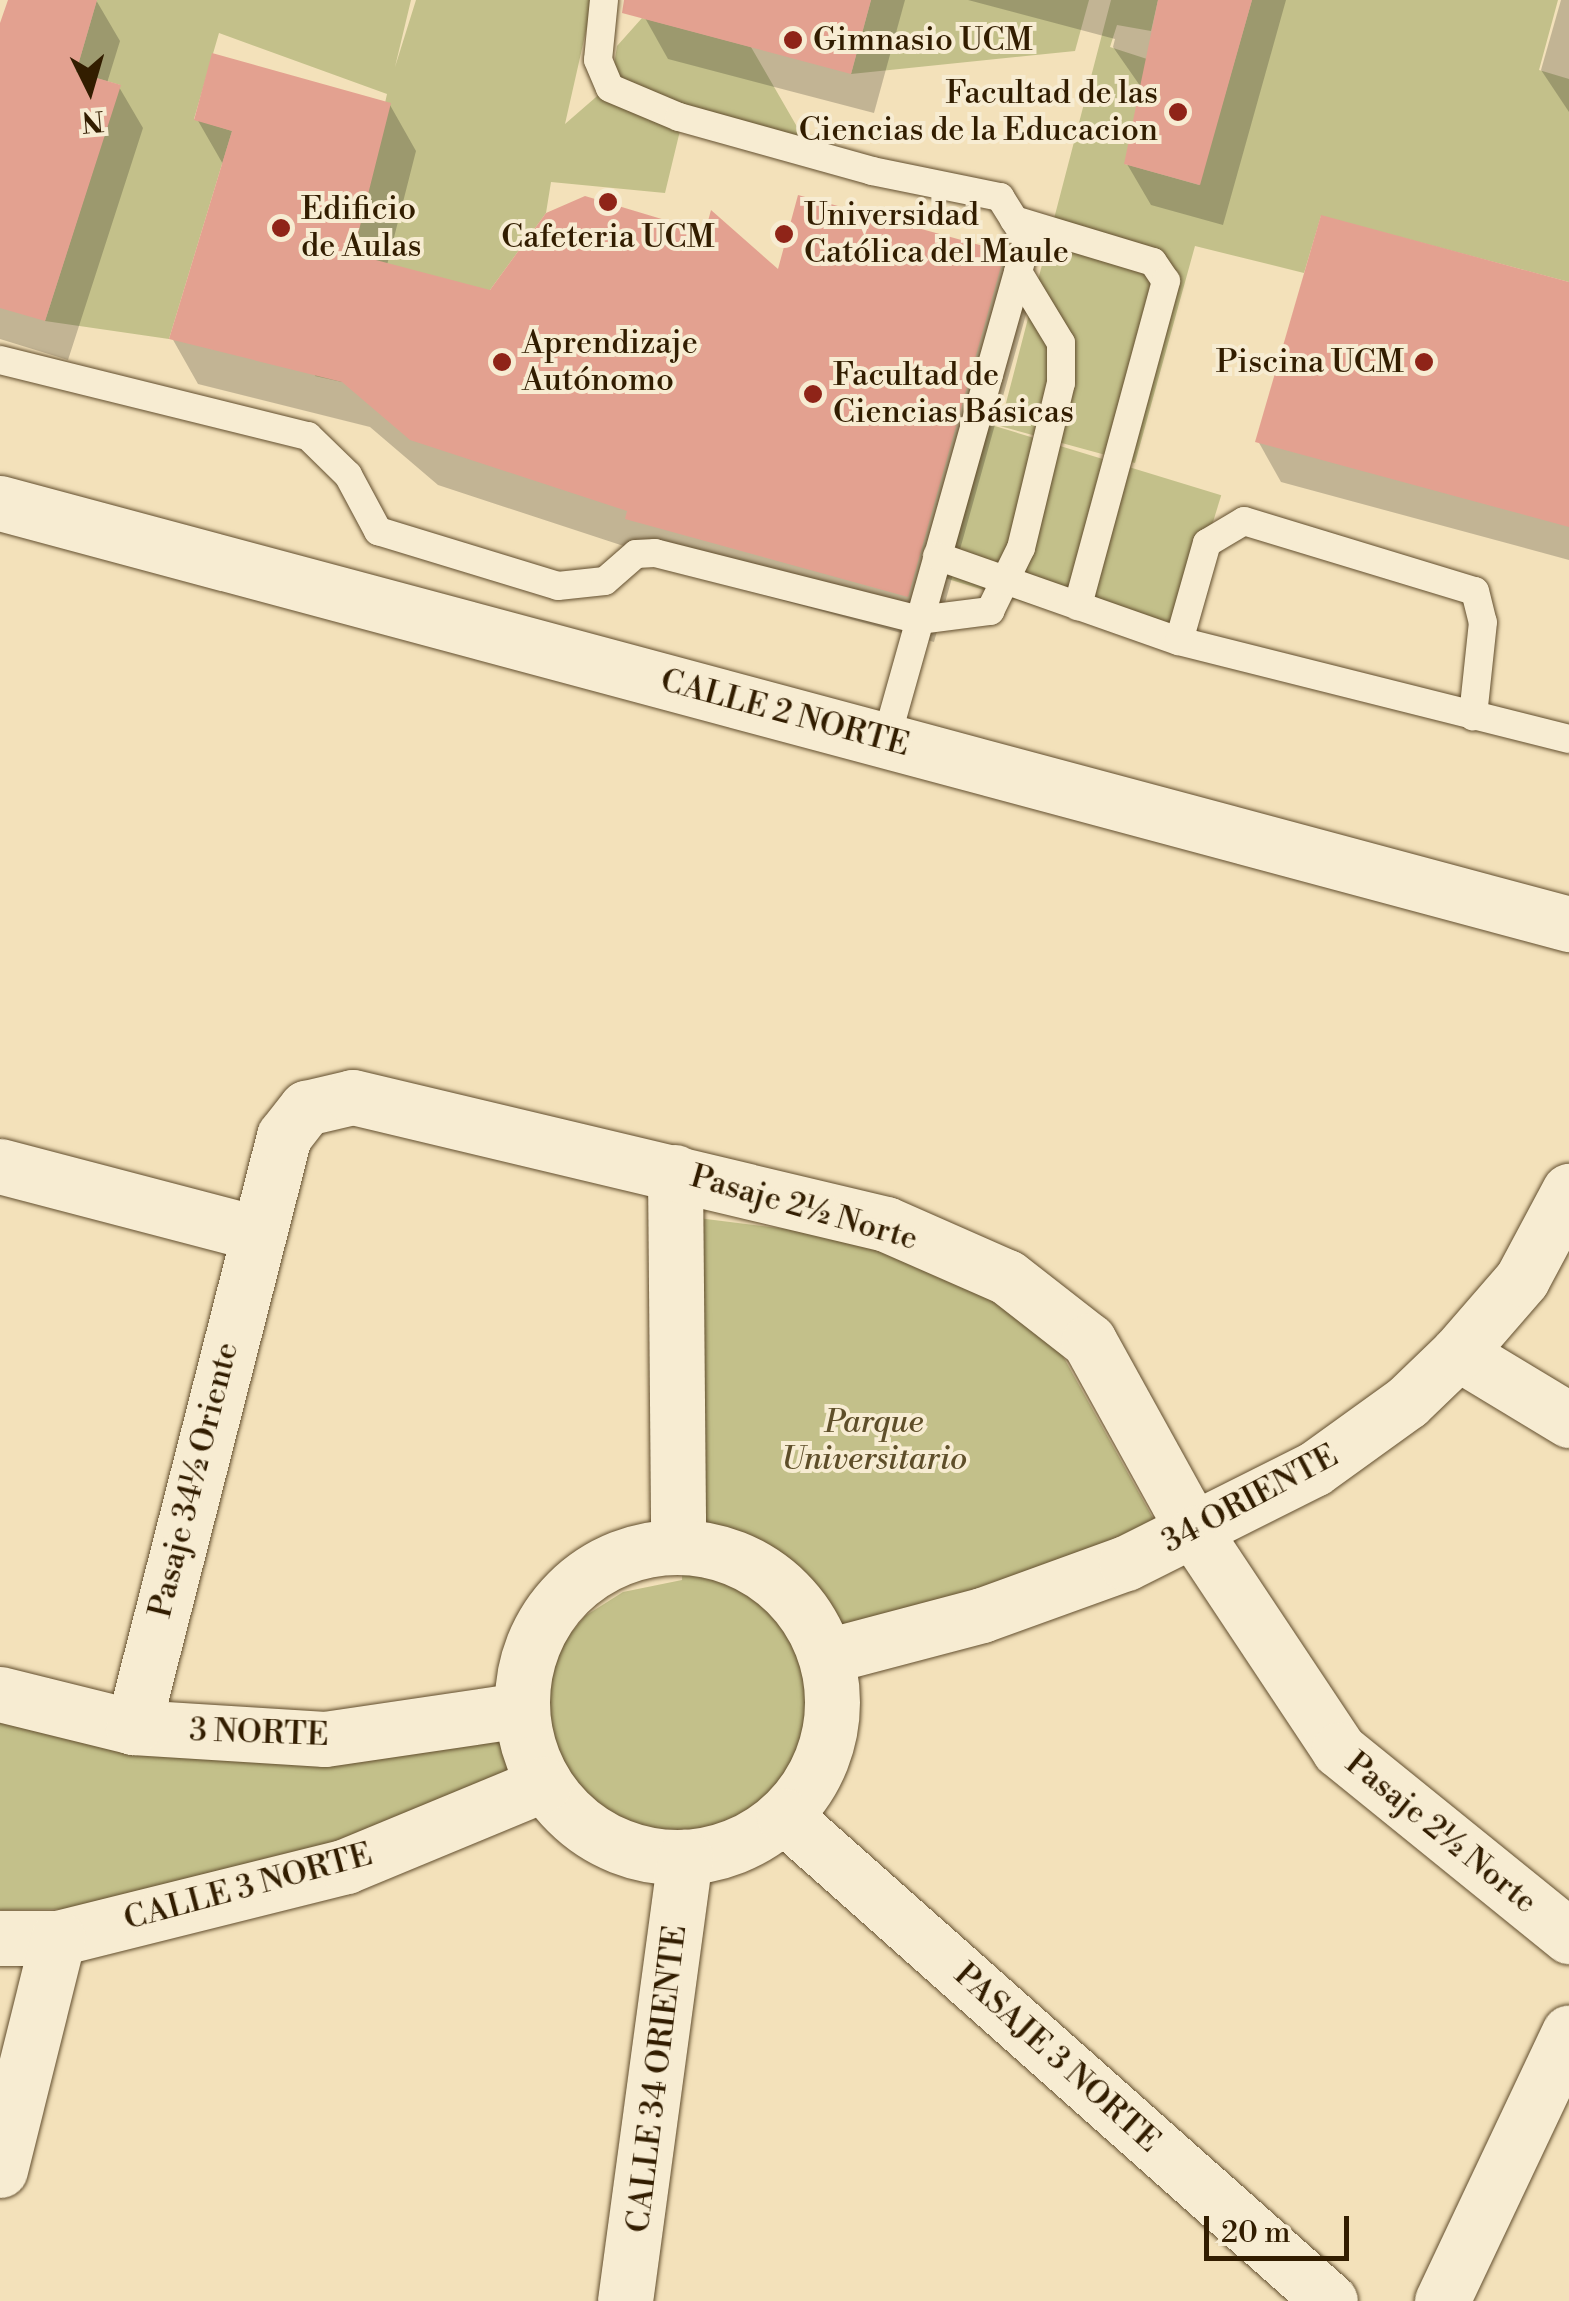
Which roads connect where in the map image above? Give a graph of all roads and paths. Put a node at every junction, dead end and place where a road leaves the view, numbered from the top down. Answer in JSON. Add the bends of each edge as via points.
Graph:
{"nodes":[{"id":1,"x":604,"y":0,"type":"edge"},
{"id":2,"x":1014,"y":220,"type":"junction"},
{"id":3,"x":1018,"y":272,"type":"junction"},
{"id":4,"x":0,"y":360,"type":"edge"},
{"id":5,"x":0,"y":503,"type":"edge"},
{"id":6,"x":937,"y":556,"type":"junction"},
{"id":7,"x":1007,"y":580,"type":"junction"},
{"id":8,"x":1078,"y":606,"type":"junction"},
{"id":9,"x":919,"y":620,"type":"junction"},
{"id":10,"x":1179,"y":641,"type":"junction"},
{"id":11,"x":1473,"y":716,"type":"junction"},
{"id":12,"x":1569,"y":739,"type":"edge"},
{"id":13,"x":886,"y":740,"type":"junction"},
{"id":14,"x":1569,"y":924,"type":"edge"},
{"id":15,"x":0,"y":1166,"type":"edge"},
{"id":16,"x":675,"y":1172,"type":"junction"},
{"id":17,"x":1569,"y":1191,"type":"edge"},
{"id":18,"x":254,"y":1233,"type":"junction"},
{"id":19,"x":1458,"y":1353,"type":"junction"},
{"id":20,"x":1569,"y":1420,"type":"edge"},
{"id":21,"x":1196,"y":1532,"type":"junction"},
{"id":22,"x":678,"y":1546,"type":"junction"},
{"id":23,"x":827,"y":1656,"type":"junction"},
{"id":24,"x":0,"y":1694,"type":"edge"},
{"id":25,"x":521,"y":1710,"type":"junction"},
{"id":26,"x":133,"y":1728,"type":"junction"},
{"id":27,"x":544,"y":1784,"type":"junction"},
{"id":28,"x":784,"y":1816,"type":"junction"},
{"id":29,"x":685,"y":1857,"type":"junction"},
{"id":30,"x":1569,"y":1936,"type":"edge"},
{"id":31,"x":0,"y":1938,"type":"edge"},
{"id":32,"x":58,"y":1938,"type":"junction"},
{"id":33,"x":1569,"y":2032,"type":"edge"},
{"id":34,"x":0,"y":2170,"type":"edge"},
{"id":35,"x":625,"y":2301,"type":"edge"},
{"id":36,"x":1330,"y":2301,"type":"edge"},
{"id":37,"x":1442,"y":2301,"type":"edge"}],
"edges":[{"from":1,"to":2,"type":"lane","via":[[598,60],[610,88],[679,117],[872,171],[1000,197]]},
{"from":2,"to":3,"type":"lane","via":[[1026,240]]},
{"from":2,"to":8,"type":"lane","via":[[1153,262],[1166,281]]},
{"from":3,"to":6,"type":"lane"},
{"from":3,"to":7,"type":"lane","via":[[1061,343],[1062,383]]},
{"from":4,"to":9,"type":"lane","via":[[308,436],[348,475],[378,531],[558,586],[605,581],[636,554],[655,553]]},
{"from":5,"to":13,"type":"street","name":"CALLE 2 NORTE"},
{"from":6,"to":7,"type":"lane"},
{"from":6,"to":9,"type":"lane"},
{"from":7,"to":8,"type":"lane"},
{"from":7,"to":9,"type":"lane","via":[[990,611]]},
{"from":8,"to":10,"type":"lane"},
{"from":9,"to":13,"type":"lane"},
{"from":10,"to":11,"type":"lane"},
{"from":10,"to":11,"type":"lane","via":[[1207,543],[1244,520],[1475,591],[1484,622]]},
{"from":11,"to":12,"type":"lane"},
{"from":13,"to":14,"type":"street","name":"CALLE 2 NORTE"},
{"from":15,"to":18,"type":"street"},
{"from":16,"to":18,"type":"street","name":"Pasaje 2½ Norte","via":[[353,1097],[324,1099],[294,1117]]},
{"from":16,"to":21,"type":"street","name":"Pasaje 2½ Norte","via":[[886,1224],[1007,1277],[1089,1341]]},
{"from":16,"to":22,"type":"street"},
{"from":17,"to":19,"type":"street","name":"34 ORIENTE","via":[[1522,1279]]},
{"from":18,"to":26,"type":"street","name":"Pasaje 34½ Oriente"},
{"from":19,"to":20,"type":"street"},
{"from":19,"to":21,"type":"street","name":"34 ORIENTE","via":[[1362,1437]]},
{"from":21,"to":23,"type":"street","name":"34 ORIENTE","via":[[1055,1590]]},
{"from":21,"to":30,"type":"street","name":"Pasaje 2½ Norte","via":[[1338,1750]]},
{"from":22,"to":23,"type":"street","via":[[727,1554],[770,1576],[805,1612]]},
{"from":22,"to":25,"type":"street","via":[[615,1558],[575,1584],[541,1625],[524,1669]]},
{"from":23,"to":28,"type":"street","via":[[834,1695],[824,1754]]},
{"from":24,"to":26,"type":"street","name":"3 NORTE"},
{"from":25,"to":26,"type":"street","name":"3 NORTE","via":[[325,1739]]},
{"from":25,"to":27,"type":"street"},
{"from":27,"to":29,"type":"street","via":[[598,1837],[640,1853]]},
{"from":27,"to":32,"type":"street","name":"CALLE 3 NORTE","via":[[346,1866]]},
{"from":28,"to":29,"type":"street","via":[[731,1848]]},
{"from":28,"to":36,"type":"street","name":"PASAJE 3 NORTE"},
{"from":29,"to":35,"type":"street","name":"CALLE 34 ORIENTE"},
{"from":31,"to":32,"type":"street","name":"CALLE 3 NORTE"},
{"from":32,"to":34,"type":"street"},
{"from":33,"to":37,"type":"street"}]}
